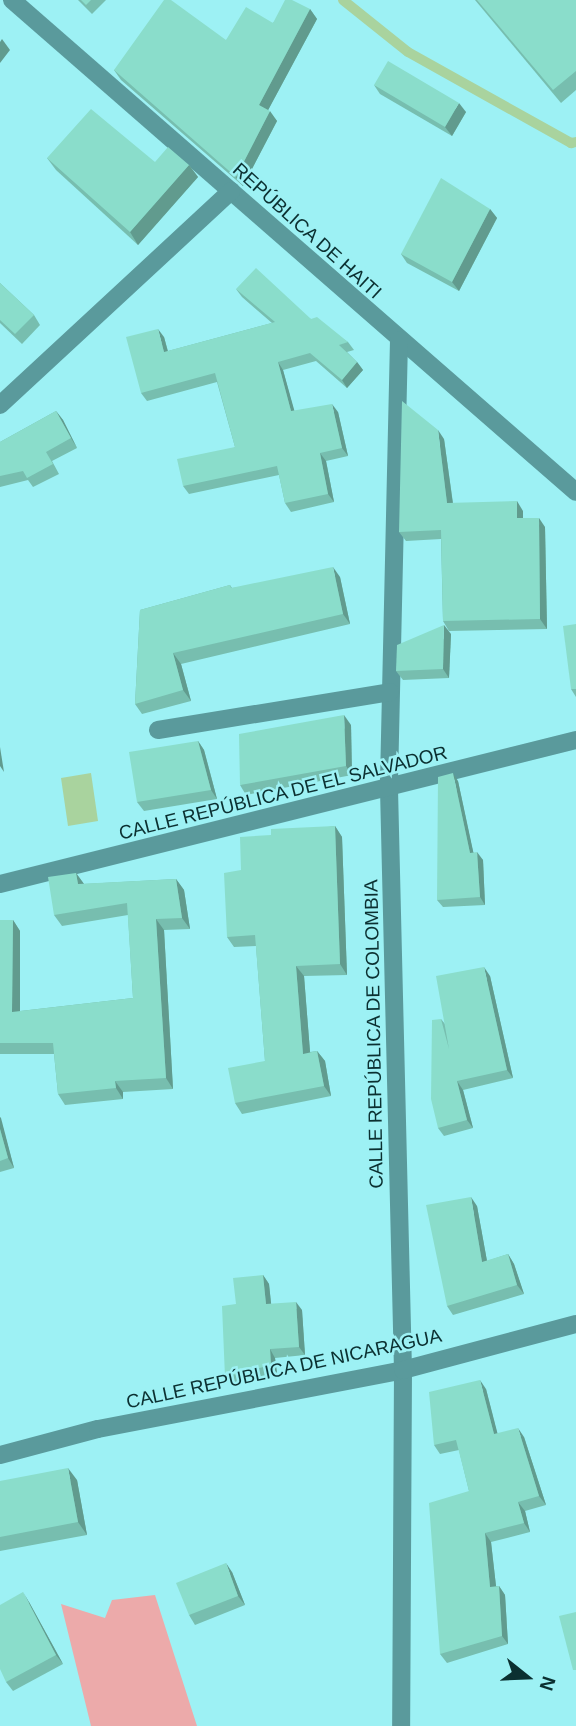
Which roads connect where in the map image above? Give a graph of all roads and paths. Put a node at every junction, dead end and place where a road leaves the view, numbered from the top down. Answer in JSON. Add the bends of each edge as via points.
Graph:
{"nodes":[{"id":1,"x":12,"y":0,"type":"edge"},
{"id":2,"x":231,"y":191,"type":"junction"},
{"id":3,"x":399,"y":340,"type":"junction"},
{"id":4,"x":0,"y":405,"type":"edge"},
{"id":5,"x":576,"y":492,"type":"edge"},
{"id":6,"x":390,"y":692,"type":"junction"},
{"id":7,"x":158,"y":730,"type":"dead end"},
{"id":8,"x":576,"y":740,"type":"edge"},
{"id":9,"x":389,"y":789,"type":"junction"},
{"id":10,"x":0,"y":884,"type":"edge"},
{"id":11,"x":576,"y":1324,"type":"edge"},
{"id":12,"x":403,"y":1370,"type":"junction"},
{"id":13,"x":0,"y":1455,"type":"edge"},
{"id":14,"x":401,"y":1726,"type":"edge"}],
"edges":[{"from":1,"to":2,"type":"street","name":"REPÚBLICA DE HAITI"},
{"from":2,"to":3,"type":"street","name":"REPÚBLICA DE HAITI"},
{"from":2,"to":4,"type":"street"},
{"from":3,"to":5,"type":"street","name":"REPÚBLICA DE HAITI"},
{"from":3,"to":6,"type":"street","name":"CALLE REPÚBLICA DE COLOMBIA"},
{"from":6,"to":7,"type":"street"},
{"from":6,"to":9,"type":"street","name":"CALLE REPÚBLICA DE COLOMBIA"},
{"from":8,"to":9,"type":"street","name":"CALLE REPÚBLICA DE EL SALVADOR"},
{"from":9,"to":10,"type":"street","name":"CALLE REPÚBLICA DE EL SALVADOR"},
{"from":9,"to":12,"type":"street","name":"CALLE REPÚBLICA DE COLOMBIA"},
{"from":11,"to":12,"type":"street","name":"CALLE REPÚBLICA DE NICARAGUA"},
{"from":12,"to":13,"type":"street","name":"CALLE REPÚBLICA DE NICARAGUA","via":[[98,1429]]},
{"from":12,"to":14,"type":"street","name":"CALLE REPÚBLICA DE COLOMBIA"}]}
